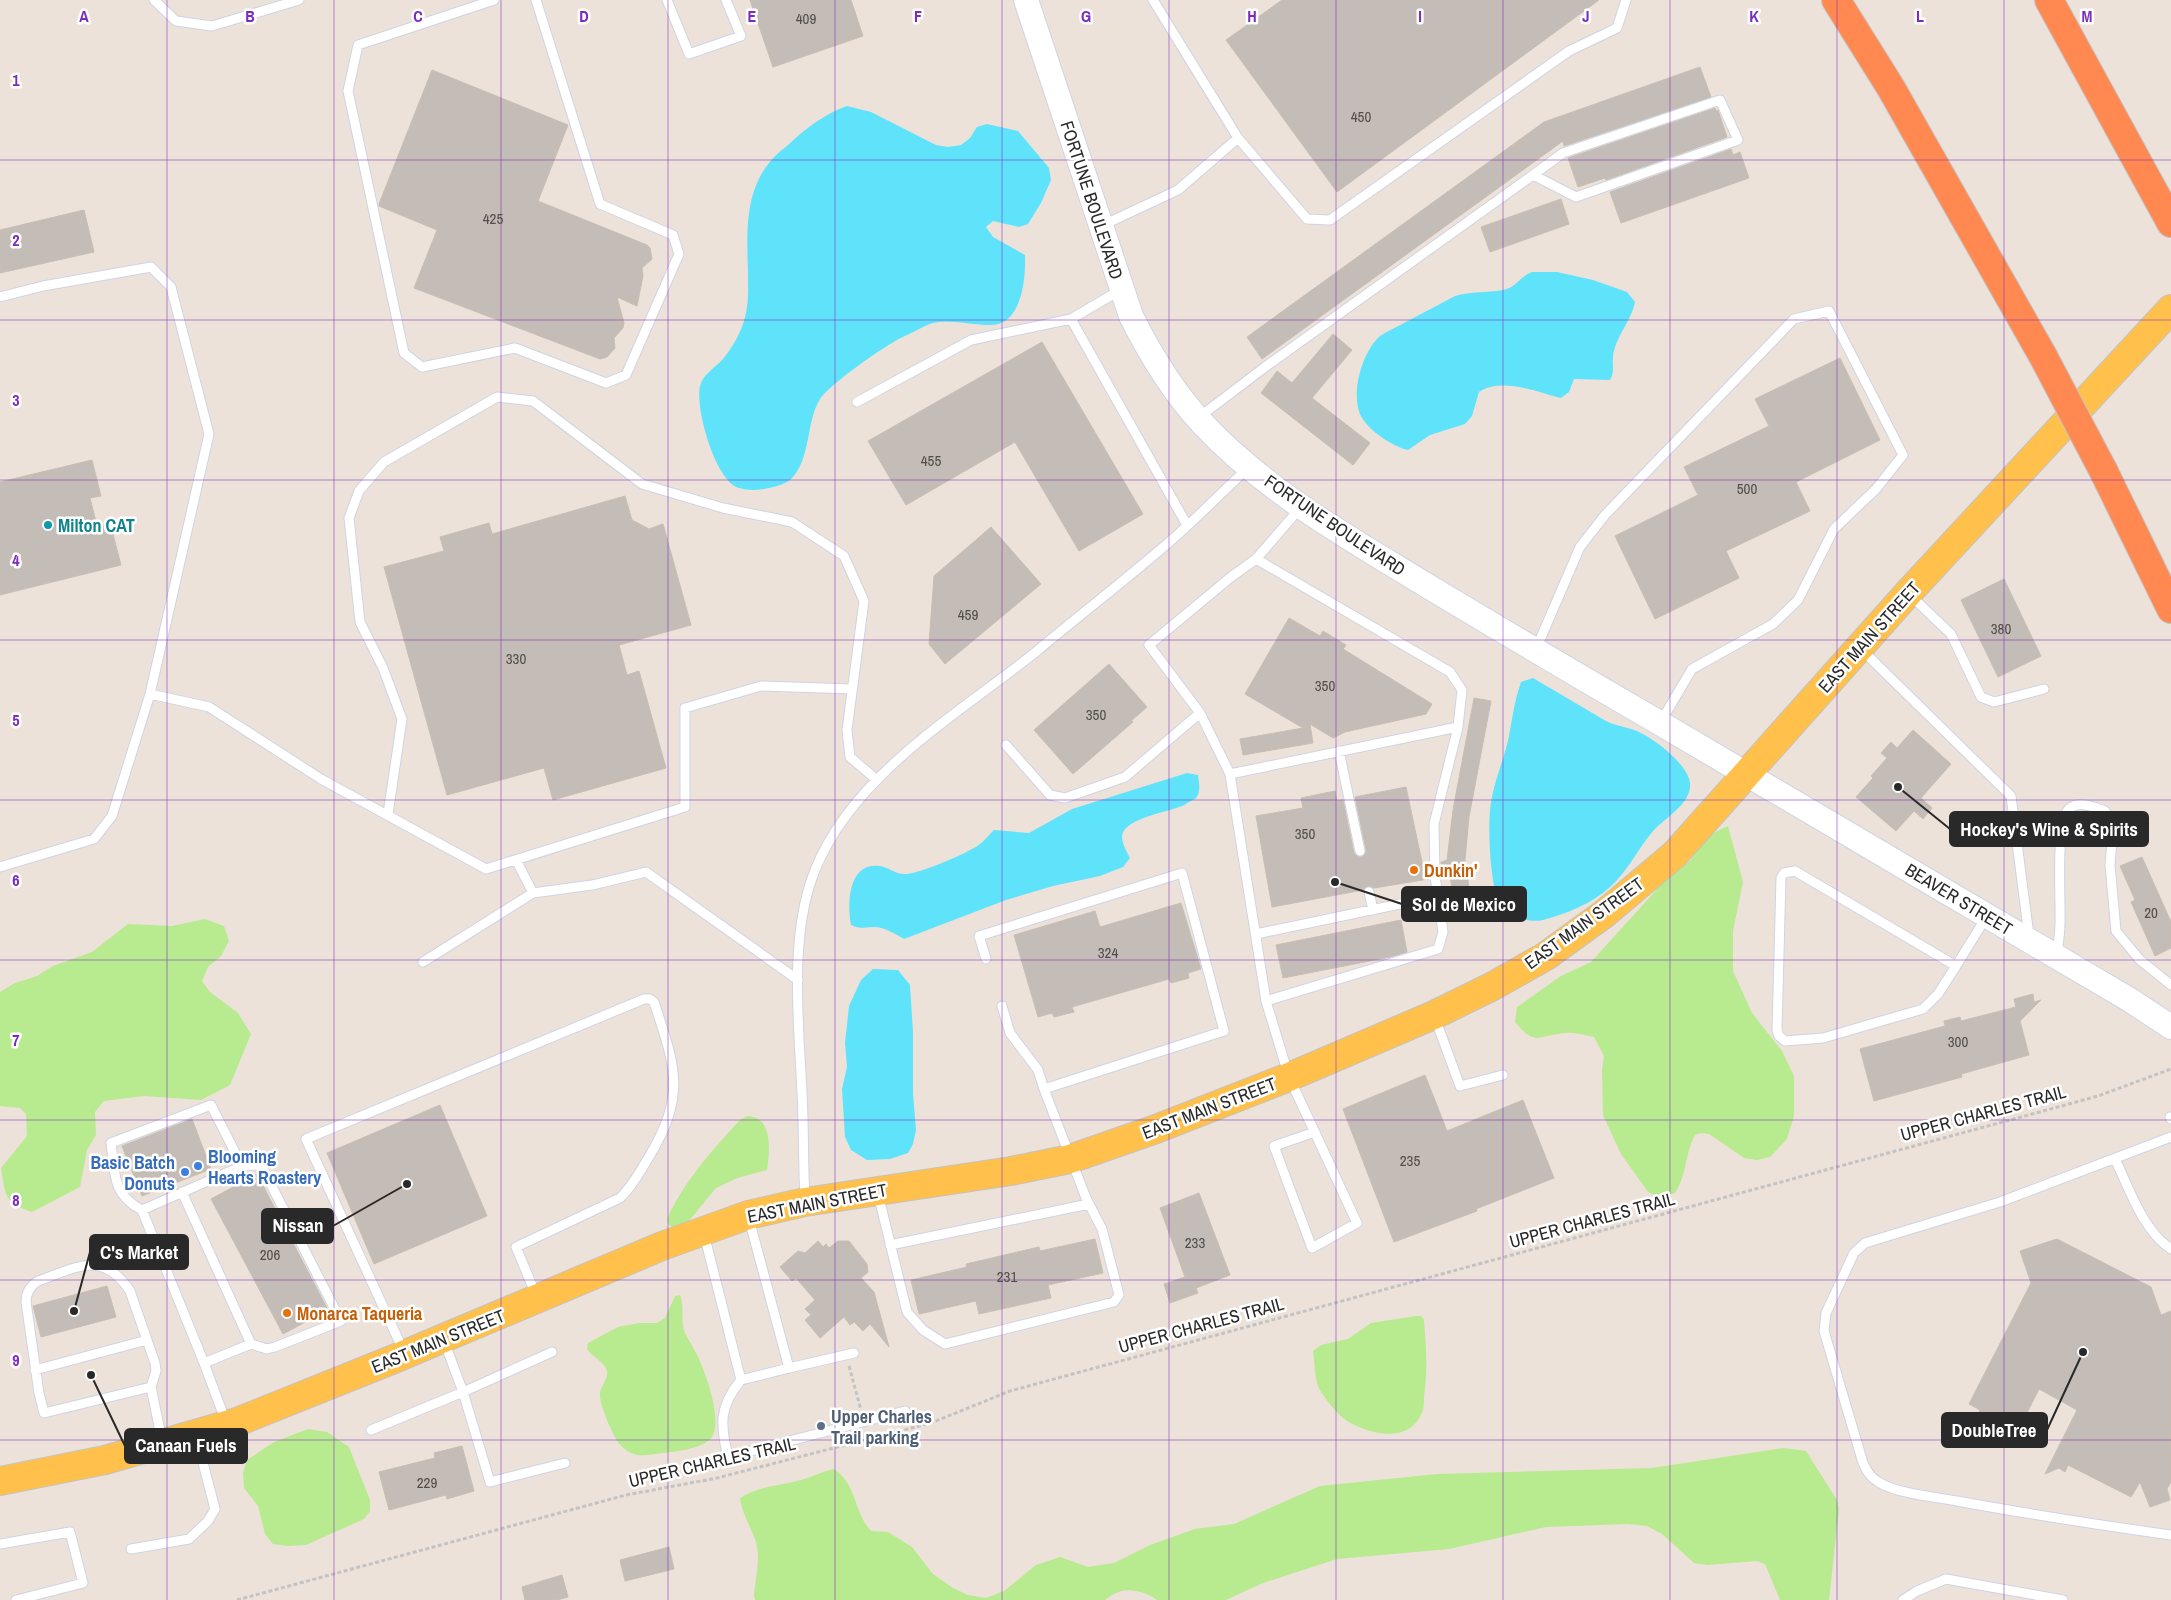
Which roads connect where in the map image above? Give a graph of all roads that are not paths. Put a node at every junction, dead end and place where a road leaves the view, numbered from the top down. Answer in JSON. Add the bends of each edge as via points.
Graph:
{"nodes":[{"id":1,"x":154,"y":0,"type":"edge"},
{"id":2,"x":299,"y":0,"type":"edge"},
{"id":3,"x":494,"y":0,"type":"edge"},
{"id":4,"x":536,"y":0,"type":"edge"},
{"id":5,"x":667,"y":0,"type":"edge"},
{"id":6,"x":726,"y":0,"type":"edge"},
{"id":7,"x":1026,"y":0,"type":"edge"},
{"id":8,"x":1153,"y":0,"type":"edge"},
{"id":9,"x":1626,"y":0,"type":"edge"},
{"id":10,"x":1836,"y":0,"type":"edge"},
{"id":11,"x":2049,"y":0,"type":"edge"},
{"id":12,"x":1238,"y":138,"type":"junction"},
{"id":13,"x":1533,"y":174,"type":"junction"},
{"id":14,"x":2169,"y":220,"type":"edge"},
{"id":15,"x":1101,"y":226,"type":"junction"},
{"id":16,"x":1122,"y":289,"type":"junction"},
{"id":17,"x":0,"y":297,"type":"edge"},
{"id":18,"x":2171,"y":309,"type":"edge"},
{"id":19,"x":1071,"y":319,"type":"junction"},
{"id":20,"x":858,"y":402,"type":"dead end"},
{"id":21,"x":1198,"y":418,"type":"junction"},
{"id":22,"x":1249,"y":467,"type":"junction"},
{"id":23,"x":1302,"y":506,"type":"junction"},
{"id":24,"x":1187,"y":526,"type":"junction"},
{"id":25,"x":1256,"y":559,"type":"junction"},
{"id":26,"x":1908,"y":593,"type":"junction"},
{"id":27,"x":2171,"y":609,"type":"edge"},
{"id":28,"x":1859,"y":648,"type":"junction"},
{"id":29,"x":1535,"y":650,"type":"junction"},
{"id":30,"x":852,"y":689,"type":"junction"},
{"id":31,"x":2044,"y":689,"type":"dead end"},
{"id":32,"x":150,"y":694,"type":"junction"},
{"id":33,"x":1200,"y":713,"type":"junction"},
{"id":34,"x":1660,"y":723,"type":"junction"},
{"id":35,"x":1458,"y":727,"type":"junction"},
{"id":36,"x":1006,"y":745,"type":"dead end"},
{"id":37,"x":1339,"y":751,"type":"junction"},
{"id":38,"x":1230,"y":774,"type":"junction"},
{"id":39,"x":1746,"y":774,"type":"junction"},
{"id":40,"x":877,"y":780,"type":"junction"},
{"id":41,"x":388,"y":814,"type":"junction"},
{"id":42,"x":1360,"y":851,"type":"dead end"},
{"id":43,"x":516,"y":860,"type":"junction"},
{"id":44,"x":0,"y":868,"type":"edge"},
{"id":45,"x":1369,"y":892,"type":"dead end"},
{"id":46,"x":533,"y":893,"type":"junction"},
{"id":47,"x":1438,"y":896,"type":"junction"},
{"id":48,"x":1372,"y":910,"type":"junction"},
{"id":49,"x":1988,"y":916,"type":"junction"},
{"id":50,"x":1256,"y":934,"type":"junction"},
{"id":51,"x":2029,"y":941,"type":"junction"},
{"id":52,"x":2056,"y":957,"type":"junction"},
{"id":53,"x":986,"y":959,"type":"dead end"},
{"id":54,"x":422,"y":962,"type":"dead end"},
{"id":55,"x":1956,"y":966,"type":"junction"},
{"id":56,"x":798,"y":980,"type":"junction"},
{"id":57,"x":2171,"y":985,"type":"edge"},
{"id":58,"x":1266,"y":1001,"type":"junction"},
{"id":59,"x":1002,"y":1006,"type":"dead end"},
{"id":60,"x":1434,"y":1015,"type":"junction"},
{"id":61,"x":2171,"y":1028,"type":"edge"},
{"id":62,"x":1503,"y":1075,"type":"dead end"},
{"id":63,"x":1289,"y":1076,"type":"junction"},
{"id":64,"x":1044,"y":1089,"type":"junction"},
{"id":65,"x":1315,"y":1132,"type":"junction"},
{"id":66,"x":2171,"y":1137,"type":"edge"},
{"id":67,"x":1070,"y":1159,"type":"junction"},
{"id":68,"x":2115,"y":1159,"type":"junction"},
{"id":69,"x":242,"y":1166,"type":"junction"},
{"id":70,"x":877,"y":1191,"type":"junction"},
{"id":71,"x":182,"y":1192,"type":"junction"},
{"id":72,"x":805,"y":1202,"type":"junction"},
{"id":73,"x":1089,"y":1204,"type":"junction"},
{"id":74,"x":142,"y":1210,"type":"junction"},
{"id":75,"x":748,"y":1215,"type":"junction"},
{"id":76,"x":703,"y":1231,"type":"junction"},
{"id":77,"x":890,"y":1245,"type":"junction"},
{"id":78,"x":2171,"y":1248,"type":"edge"},
{"id":79,"x":538,"y":1299,"type":"junction"},
{"id":80,"x":444,"y":1338,"type":"junction"},
{"id":81,"x":147,"y":1340,"type":"junction"},
{"id":82,"x":251,"y":1344,"type":"junction"},
{"id":83,"x":552,"y":1352,"type":"dead end"},
{"id":84,"x":850,"y":1354,"type":"road end"},
{"id":85,"x":405,"y":1355,"type":"junction"},
{"id":86,"x":204,"y":1363,"type":"junction"},
{"id":87,"x":789,"y":1368,"type":"junction"},
{"id":88,"x":35,"y":1370,"type":"junction"},
{"id":89,"x":741,"y":1380,"type":"junction"},
{"id":90,"x":151,"y":1387,"type":"junction"},
{"id":91,"x":463,"y":1392,"type":"junction"},
{"id":92,"x":905,"y":1411,"type":"dead end"},
{"id":93,"x":227,"y":1425,"type":"junction"},
{"id":94,"x":371,"y":1430,"type":"dead end"},
{"id":95,"x":196,"y":1434,"type":"junction"},
{"id":96,"x":163,"y":1443,"type":"junction"},
{"id":97,"x":565,"y":1463,"type":"dead end"},
{"id":98,"x":0,"y":1481,"type":"edge"},
{"id":99,"x":2171,"y":1535,"type":"edge"},
{"id":100,"x":0,"y":1544,"type":"edge"},
{"id":101,"x":131,"y":1549,"type":"dead end"},
{"id":102,"x":16,"y":1600,"type":"edge"},
{"id":103,"x":1903,"y":1600,"type":"edge"},
{"id":104,"x":2064,"y":1600,"type":"edge"}],
"edges":[{"from":1,"to":2,"type":"lane","via":[[176,21],[212,26]]},
{"from":3,"to":4,"type":"lane","via":[[358,45],[348,91],[404,354],[422,367],[515,348],[606,382],[626,375],[679,254],[674,235],[600,204]]},
{"from":5,"to":6,"type":"lane","via":[[689,54],[741,36]]},
{"from":7,"to":15,"type":"main road","name":"FORTUNE BOULEVARD"},
{"from":8,"to":12,"type":"lane"},
{"from":9,"to":12,"type":"lane","via":[[1617,28],[1569,51],[1330,220],[1307,219]]},
{"from":10,"to":27,"type":"highway","bridge":true,"via":[[1891,88],[2043,356]]},
{"from":11,"to":14,"type":"highway"},
{"from":12,"to":15,"type":"lane","via":[[1178,190]]},
{"from":13,"to":13,"type":"lane","via":[[1563,153],[1720,100],[1738,140],[1576,197]]},
{"from":13,"to":21,"type":"lane"},
{"from":15,"to":16,"type":"main road","name":"FORTUNE BOULEVARD"},
{"from":16,"to":19,"type":"lane"},
{"from":16,"to":21,"type":"main road","name":"FORTUNE BOULEVARD","via":[[1131,316],[1151,355]]},
{"from":17,"to":32,"type":"lane","via":[[151,267],[171,287],[209,434]]},
{"from":18,"to":26,"type":"main road","name":"EAST MAIN STREET"},
{"from":19,"to":20,"type":"lane","via":[[971,340]]},
{"from":19,"to":24,"type":"lane"},
{"from":21,"to":22,"type":"main road","name":"FORTUNE BOULEVARD"},
{"from":22,"to":23,"type":"main road","name":"FORTUNE BOULEVARD"},
{"from":22,"to":24,"type":"lane"},
{"from":23,"to":25,"type":"lane"},
{"from":23,"to":29,"type":"main road","name":"FORTUNE BOULEVARD"},
{"from":24,"to":40,"type":"lane","via":[[899,758]]},
{"from":25,"to":33,"type":"lane","via":[[1149,645]]},
{"from":25,"to":35,"type":"lane","via":[[1450,672],[1462,690]]},
{"from":26,"to":28,"type":"main road","name":"EAST MAIN STREET"},
{"from":26,"to":31,"type":"lane","via":[[1951,634],[1982,697],[1994,702]]},
{"from":28,"to":39,"type":"main road","name":"EAST MAIN STREET"},
{"from":28,"to":51,"type":"lane","via":[[2011,796]]},
{"from":29,"to":34,"type":"main road","name":"FORTUNE BOULEVARD"},
{"from":29,"to":34,"type":"lane","via":[[1580,547],[1605,515],[1794,319],[1829,311],[1903,455],[1876,489],[1834,528],[1798,600],[1773,624],[1692,668]]},
{"from":30,"to":40,"type":"lane","via":[[847,730],[850,758]]},
{"from":30,"to":41,"type":"lane","via":[[864,601],[844,556],[792,522],[723,508],[642,484],[533,401],[497,397],[384,462],[359,491],[349,518],[360,622],[402,719]]},
{"from":30,"to":43,"type":"lane","via":[[761,686],[685,708],[685,807]]},
{"from":32,"to":41,"type":"lane","via":[[209,707],[321,779]]},
{"from":32,"to":44,"type":"lane","via":[[112,816],[94,839]]},
{"from":33,"to":36,"type":"lane","via":[[1125,777],[1065,798],[1050,795]]},
{"from":33,"to":38,"type":"lane"},
{"from":34,"to":39,"type":"main road","name":"FORTUNE BOULEVARD"},
{"from":35,"to":37,"type":"lane"},
{"from":35,"to":47,"type":"lane","via":[[1434,824]]},
{"from":37,"to":38,"type":"lane"},
{"from":37,"to":42,"type":"lane"},
{"from":38,"to":50,"type":"lane"},
{"from":39,"to":49,"type":"main road","name":"BEAVER STREET"},
{"from":39,"to":60,"type":"main road","name":"EAST MAIN STREET","via":[[1675,854],[1604,914],[1546,956]]},
{"from":40,"to":56,"type":"lane","via":[[841,822],[810,884],[801,926]]},
{"from":41,"to":43,"type":"lane","via":[[486,869]]},
{"from":43,"to":46,"type":"lane"},
{"from":45,"to":48,"type":"lane"},
{"from":46,"to":54,"type":"lane"},
{"from":46,"to":56,"type":"lane","via":[[592,885],[646,872]]},
{"from":47,"to":48,"type":"lane"},
{"from":47,"to":58,"type":"lane","via":[[1443,932],[1438,949]]},
{"from":48,"to":50,"type":"lane"},
{"from":49,"to":51,"type":"main road","name":"BEAVER STREET"},
{"from":49,"to":55,"type":"lane"},
{"from":50,"to":58,"type":"lane"},
{"from":51,"to":52,"type":"main road","name":"BEAVER STREET"},
{"from":52,"to":57,"type":"lane","via":[[2060,926],[2062,819],[2067,810],[2076,805],[2088,805],[2105,811],[2113,828],[2110,865],[2116,931],[2140,960]]},
{"from":52,"to":61,"type":"main road","name":"BEAVER STREET"},
{"from":53,"to":64,"type":"lane","via":[[979,936],[1182,873],[1224,1031]]},
{"from":55,"to":55,"type":"lane","via":[[1795,871],[1784,873],[1781,878],[1777,1030],[1785,1041],[1823,1038],[1924,1009]]},
{"from":56,"to":72,"type":"lane"},
{"from":58,"to":63,"type":"lane"},
{"from":59,"to":64,"type":"lane","via":[[1010,1033],[1038,1070]]},
{"from":60,"to":62,"type":"lane","via":[[1460,1086]]},
{"from":60,"to":63,"type":"main road","name":"EAST MAIN STREET"},
{"from":63,"to":65,"type":"lane"},
{"from":63,"to":67,"type":"main road","name":"EAST MAIN STREET"},
{"from":64,"to":67,"type":"lane"},
{"from":65,"to":65,"type":"lane","via":[[1356,1223],[1312,1248],[1274,1146]]},
{"from":66,"to":68,"type":"lane"},
{"from":67,"to":70,"type":"main road","name":"EAST MAIN STREET"},
{"from":67,"to":73,"type":"lane"},
{"from":68,"to":78,"type":"lane","via":[[2147,1225],[2154,1236]]},
{"from":68,"to":99,"type":"lane","via":[[2000,1202],[1866,1242],[1854,1253],[1826,1313],[1824,1331],[1863,1463],[1869,1475],[1880,1483],[1966,1503]]},
{"from":69,"to":71,"type":"lane"},
{"from":69,"to":74,"type":"lane","via":[[211,1105],[110,1143],[117,1188],[126,1200]]},
{"from":69,"to":82,"type":"lane","via":[[257,1165],[263,1169],[341,1320],[275,1347],[267,1349]]},
{"from":70,"to":72,"type":"main road","name":"EAST MAIN STREET"},
{"from":70,"to":77,"type":"lane"},
{"from":71,"to":74,"type":"lane"},
{"from":71,"to":82,"type":"lane"},
{"from":72,"to":75,"type":"main road","name":"EAST MAIN STREET"},
{"from":73,"to":77,"type":"lane"},
{"from":73,"to":77,"type":"lane","via":[[1102,1229],[1119,1295],[1114,1302],[945,1344],[923,1330],[907,1312]]},
{"from":74,"to":86,"type":"lane"},
{"from":75,"to":76,"type":"main road","name":"EAST MAIN STREET"},
{"from":75,"to":87,"type":"lane"},
{"from":76,"to":79,"type":"main road","name":"EAST MAIN STREET"},
{"from":76,"to":89,"type":"lane"},
{"from":79,"to":80,"type":"main road","name":"EAST MAIN STREET"},
{"from":79,"to":85,"type":"lane","via":[[516,1247],[610,1203],[629,1189],[653,1150],[671,1108],[674,1097],[673,1062],[654,1002],[650,999],[306,1139]]},
{"from":80,"to":85,"type":"main road","name":"EAST MAIN STREET"},
{"from":80,"to":91,"type":"lane"},
{"from":81,"to":88,"type":"lane"},
{"from":81,"to":88,"type":"lane","via":[[124,1282],[106,1268],[85,1265],[38,1281],[28,1290],[26,1302]]},
{"from":81,"to":90,"type":"lane","via":[[156,1371]]},
{"from":82,"to":86,"type":"lane"},
{"from":83,"to":91,"type":"lane"},
{"from":84,"to":87,"type":"lane"},
{"from":85,"to":93,"type":"main road","name":"EAST MAIN STREET"},
{"from":86,"to":93,"type":"lane"},
{"from":87,"to":89,"type":"lane"},
{"from":88,"to":90,"type":"lane","via":[[44,1413]]},
{"from":89,"to":92,"type":"lane","via":[[730,1394],[723,1416],[728,1457]]},
{"from":90,"to":96,"type":"lane"},
{"from":91,"to":94,"type":"lane"},
{"from":91,"to":97,"type":"lane","via":[[490,1482]]},
{"from":93,"to":95,"type":"main road","name":"EAST MAIN STREET"},
{"from":95,"to":96,"type":"main road","name":"EAST MAIN STREET"},
{"from":95,"to":101,"type":"lane","via":[[215,1508],[208,1521],[189,1538]]},
{"from":96,"to":98,"type":"main road","name":"EAST MAIN STREET","via":[[105,1460]]},
{"from":100,"to":102,"type":"lane","via":[[70,1532],[83,1583]]},
{"from":103,"to":104,"type":"lane","via":[[1946,1579]]}]}
